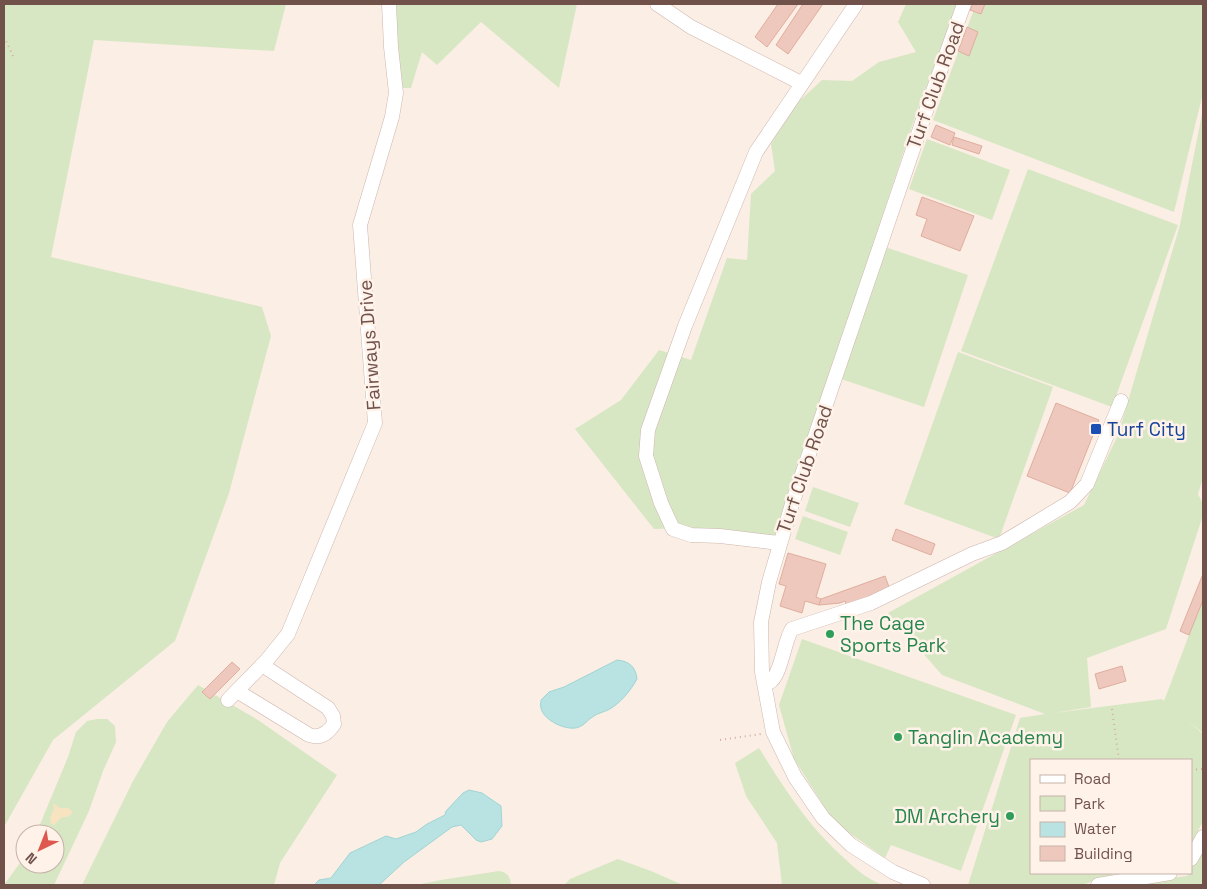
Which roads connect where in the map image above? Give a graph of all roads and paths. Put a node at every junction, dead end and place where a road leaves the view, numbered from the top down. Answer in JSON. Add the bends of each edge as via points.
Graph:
{"nodes":[{"id":1,"x":389,"y":4,"type":"edge"},
{"id":2,"x":657,"y":4,"type":"edge"},
{"id":3,"x":856,"y":4,"type":"edge"},
{"id":4,"x":964,"y":4,"type":"edge"},
{"id":5,"x":4,"y":37,"type":"edge"},
{"id":6,"x":14,"y":58,"type":"dead end"},
{"id":7,"x":801,"y":84,"type":"junction"},
{"id":8,"x":1121,"y":401,"type":"dead end"},
{"id":9,"x":779,"y":543,"type":"junction"},
{"id":10,"x":262,"y":665,"type":"junction"},
{"id":11,"x":765,"y":684,"type":"junction"},
{"id":12,"x":1112,"y":709,"type":"dead end"},
{"id":13,"x":773,"y":732,"type":"junction"},
{"id":14,"x":720,"y":740,"type":"dead end"},
{"id":15,"x":1119,"y":759,"type":"edge"},
{"id":16,"x":1203,"y":837,"type":"edge"},
{"id":17,"x":1192,"y":857,"type":"edge"},
{"id":18,"x":1164,"y":874,"type":"edge"},
{"id":19,"x":923,"y":885,"type":"edge"},
{"id":20,"x":1098,"y":885,"type":"edge"}],
"edges":[{"from":1,"to":10,"type":"street","name":"Fairways Drive","via":[[396,93],[360,225],[375,423],[288,634]]},
{"from":2,"to":7,"type":"street","via":[[691,27]]},
{"from":3,"to":7,"type":"street"},
{"from":4,"to":9,"type":"street","name":"Turf Club Road"},
{"from":5,"to":6,"type":"path"},
{"from":7,"to":9,"type":"street","via":[[750,165],[685,326],[648,430],[646,456],[672,529],[670,534]]},
{"from":8,"to":11,"type":"street","via":[[1087,484],[1070,502],[1002,543],[871,603],[792,629],[775,678],[770,684]]},
{"from":9,"to":11,"type":"street","name":"Turf Club Road","via":[[761,622]]},
{"from":10,"to":10,"type":"street","name":"Fairways Drive","via":[[232,695],[309,735],[322,736],[331,728],[334,716],[324,705]]},
{"from":11,"to":13,"type":"street","name":"Turf Club Road"},
{"from":12,"to":15,"type":"path"},
{"from":13,"to":14,"type":"path"},
{"from":13,"to":19,"type":"street","name":"Turf Club Road","via":[[795,777],[823,818],[875,861]]},
{"from":16,"to":17,"type":"street"},
{"from":18,"to":20,"type":"street"}]}
